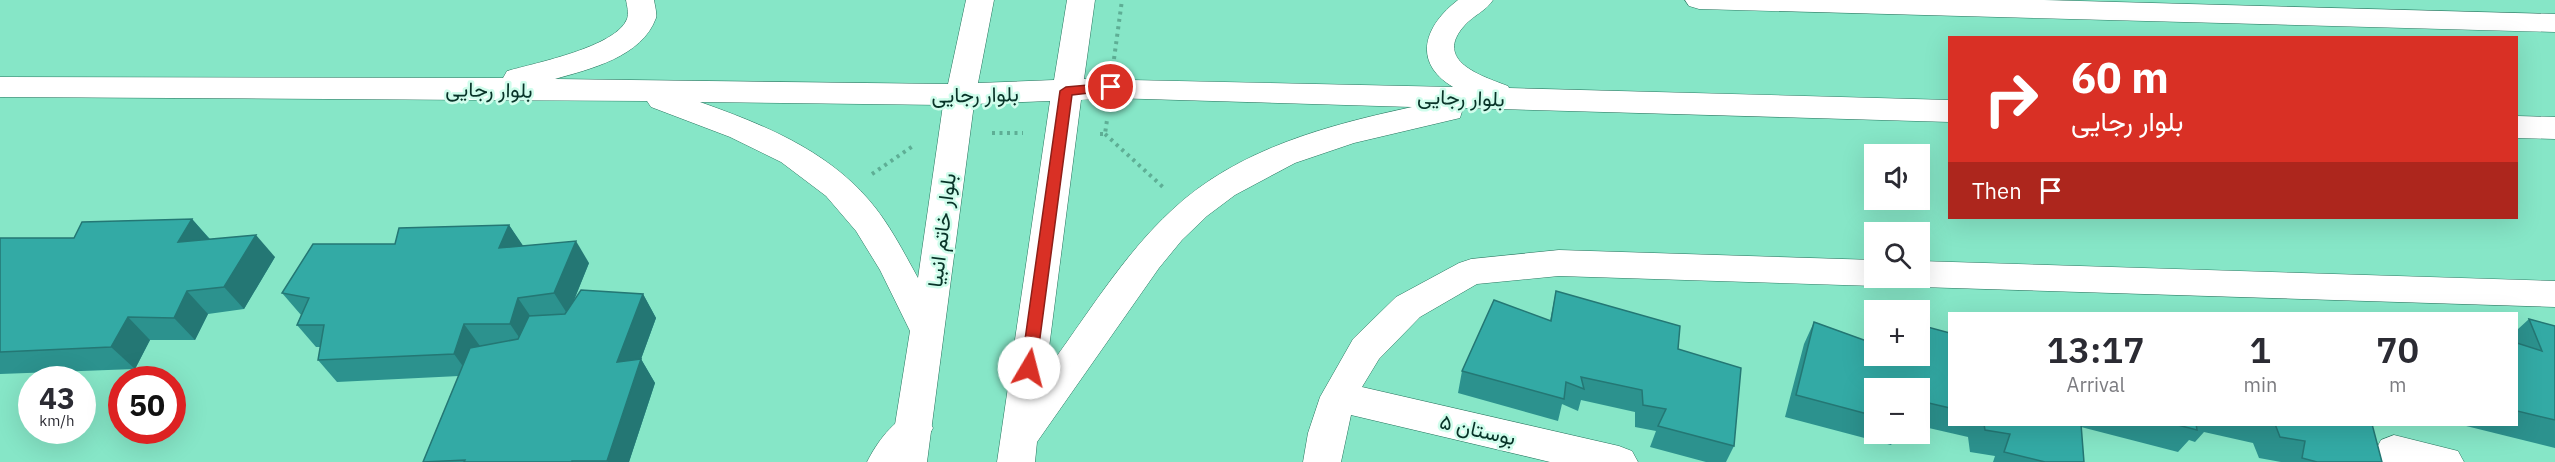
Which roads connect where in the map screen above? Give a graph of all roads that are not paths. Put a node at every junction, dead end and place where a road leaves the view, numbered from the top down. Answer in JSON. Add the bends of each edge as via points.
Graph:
{"nodes":[{"id":1,"x":640,"y":0,"type":"edge"},
{"id":2,"x":980,"y":0,"type":"edge"},
{"id":3,"x":1082,"y":0,"type":"edge"},
{"id":4,"x":1479,"y":0,"type":"edge"},
{"id":5,"x":1699,"y":0,"type":"edge"},
{"id":6,"x":2555,"y":23,"type":"edge"},
{"id":7,"x":0,"y":87,"type":"edge"},
{"id":8,"x":479,"y":88,"type":"junction"},
{"id":9,"x":635,"y":91,"type":"junction"},
{"id":10,"x":1066,"y":91,"type":"junction"},
{"id":11,"x":962,"y":95,"type":"junction"},
{"id":12,"x":1510,"y":99,"type":"junction"},
{"id":13,"x":1948,"y":111,"type":"edge"},
{"id":14,"x":2518,"y":127,"type":"edge"},
{"id":15,"x":2555,"y":128,"type":"edge"},
{"id":16,"x":1864,"y":273,"type":"edge"},
{"id":17,"x":1930,"y":274,"type":"edge"},
{"id":18,"x":2555,"y":294,"type":"edge"},
{"id":19,"x":928,"y":331,"type":"junction"},
{"id":20,"x":1338,"y":397,"type":"junction"},
{"id":21,"x":911,"y":445,"type":"edge"},
{"id":22,"x":2393,"y":446,"type":"edge"},
{"id":23,"x":1017,"y":454,"type":"edge"},
{"id":24,"x":886,"y":462,"type":"edge"},
{"id":25,"x":1322,"y":462,"type":"edge"},
{"id":26,"x":1619,"y":462,"type":"edge"},
{"id":27,"x":2445,"y":462,"type":"edge"}],
"edges":[{"from":1,"to":8,"type":"main road","via":[[641,23],[627,38],[603,52]]},
{"from":2,"to":11,"type":"main road","name":"بلوار خاتم انبیا"},
{"from":3,"to":10,"type":"main road"},
{"from":4,"to":12,"type":"main road","via":[[1455,18],[1440,44],[1440,54],[1448,68]]},
{"from":5,"to":6,"type":"main road"},
{"from":7,"to":8,"type":"main road","name":"بلوار رجایی"},
{"from":8,"to":9,"type":"main road","name":"بلوار رجایی"},
{"from":9,"to":11,"type":"main road","name":"بلوار رجایی"},
{"from":9,"to":19,"type":"main road","via":[[746,130],[832,183],[884,245]]},
{"from":10,"to":11,"type":"main road","name":"بلوار رجایی"},
{"from":10,"to":12,"type":"main road","name":"بلوار رجایی","via":[[1111,87]]},
{"from":10,"to":23,"type":"main road"},
{"from":11,"to":19,"type":"main road","name":"بلوار خاتم انبیا","via":[[953,132]]},
{"from":12,"to":13,"type":"main road","name":"بلوار رجایی"},
{"from":12,"to":23,"type":"main road","via":[[1372,125],[1318,142],[1279,157],[1191,213],[1140,268]]},
{"from":14,"to":15,"type":"main road"},
{"from":16,"to":20,"type":"main road","via":[[1559,263],[1471,272],[1408,307],[1365,349]]},
{"from":17,"to":18,"type":"main road"},
{"from":19,"to":21,"type":"main road","name":"بلوار خاتم انبیا"},
{"from":20,"to":25,"type":"main road"},
{"from":20,"to":26,"type":"main road","name":"بوستان ۵"},
{"from":21,"to":24,"type":"main road"},
{"from":22,"to":27,"type":"main road"}]}
